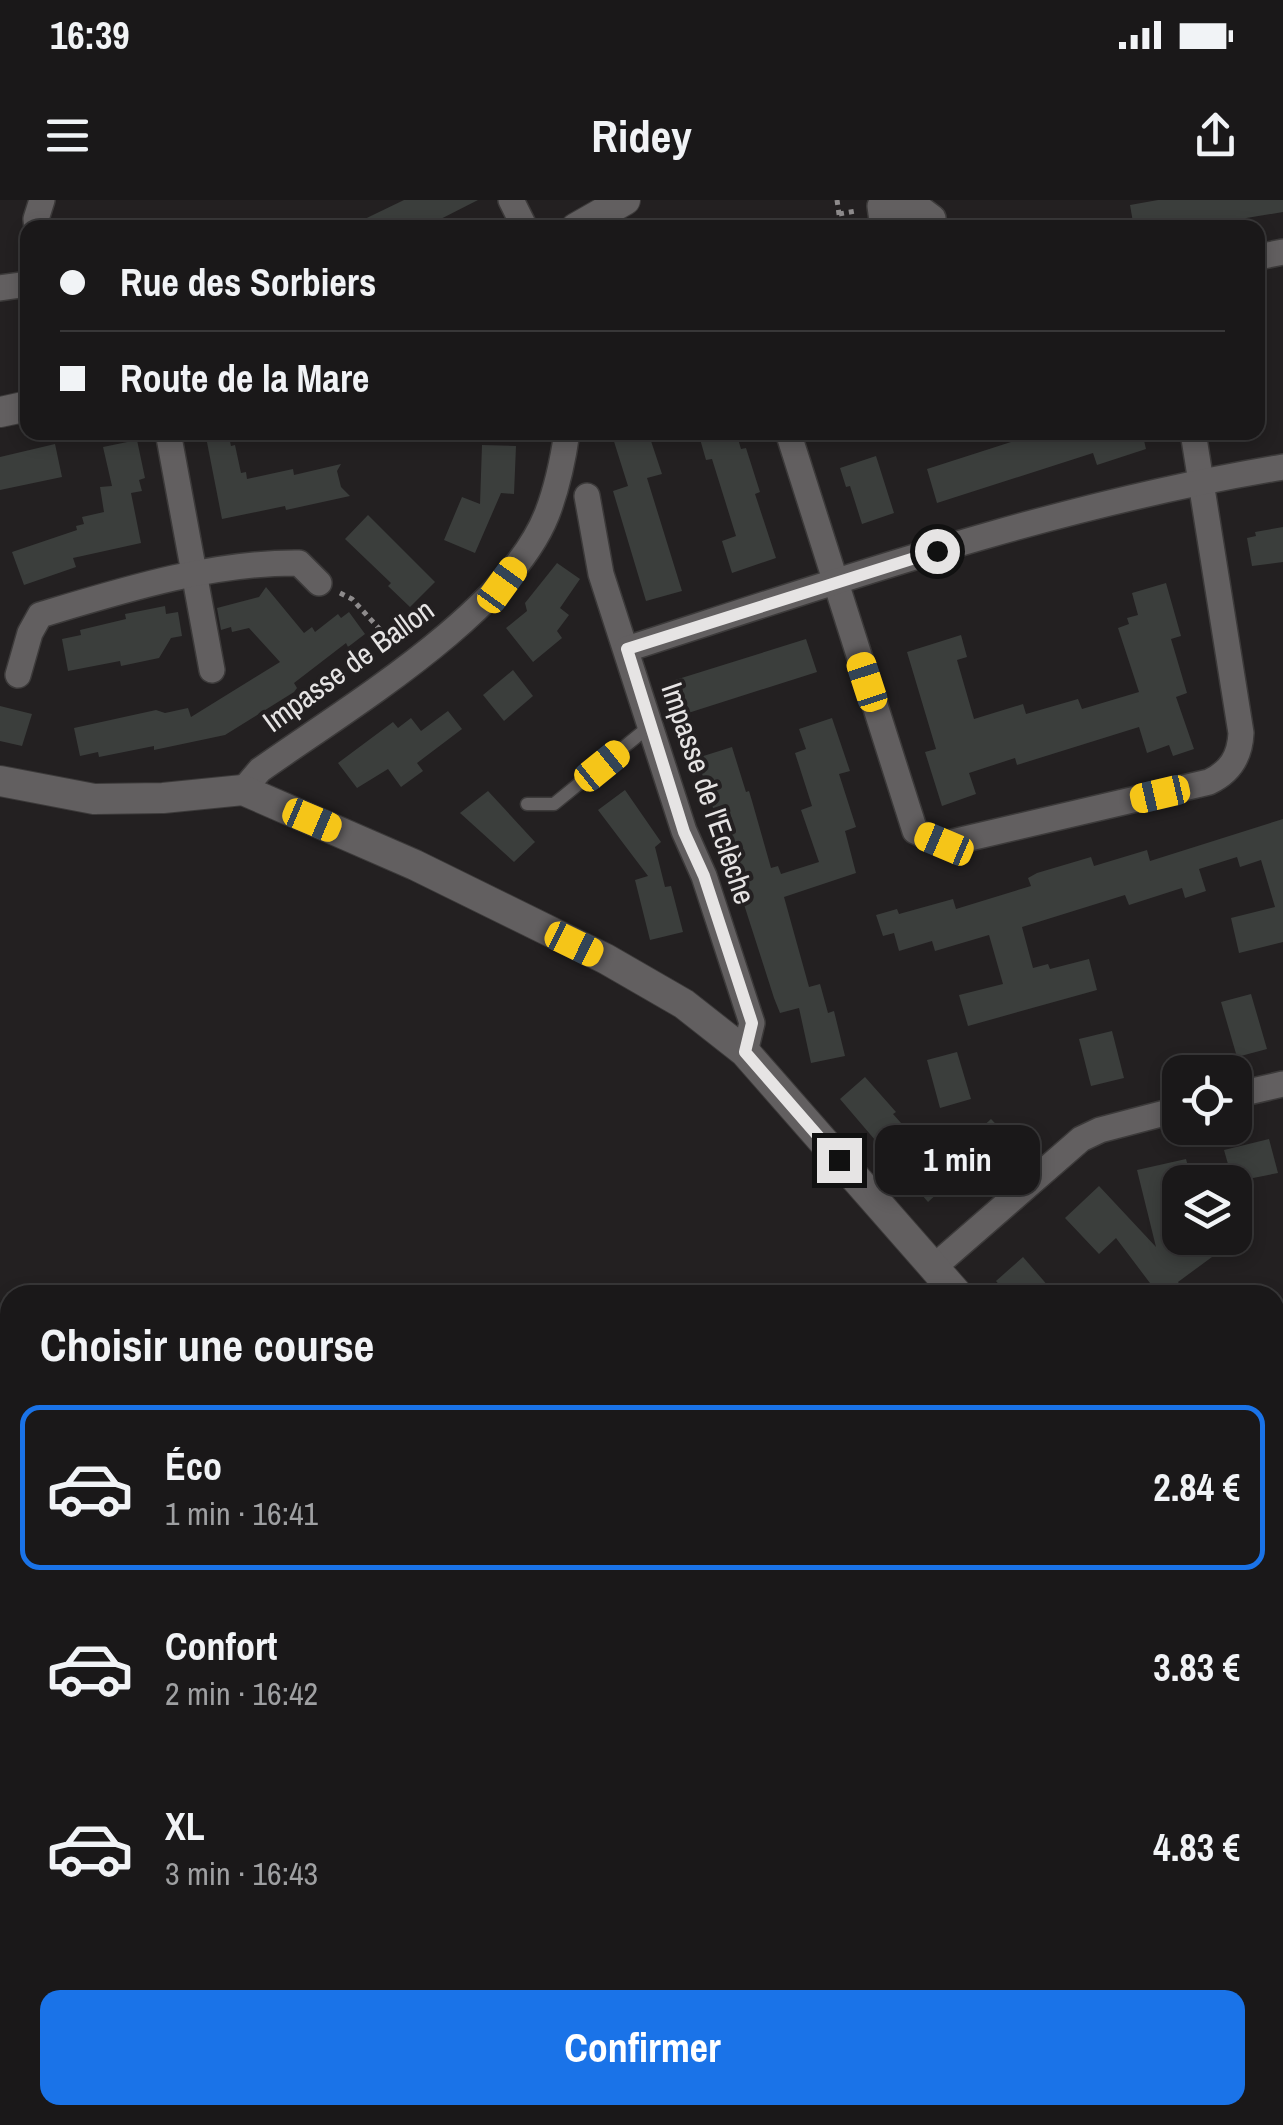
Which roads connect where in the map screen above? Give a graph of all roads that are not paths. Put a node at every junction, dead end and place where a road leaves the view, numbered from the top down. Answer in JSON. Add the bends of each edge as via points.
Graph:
{"nodes":[{"id":1,"x":625,"y":200,"type":"edge"},
{"id":2,"x":590,"y":220,"type":"edge"},
{"id":3,"x":882,"y":220,"type":"edge"},
{"id":4,"x":932,"y":220,"type":"edge"},
{"id":5,"x":169,"y":440,"type":"edge"},
{"id":6,"x":566,"y":440,"type":"edge"},
{"id":7,"x":790,"y":440,"type":"edge"},
{"id":8,"x":1195,"y":440,"type":"edge"},
{"id":9,"x":1283,"y":467,"type":"edge"},
{"id":10,"x":1201,"y":480,"type":"junction"},
{"id":11,"x":588,"y":496,"type":"dead end"},
{"id":12,"x":194,"y":575,"type":"junction"},
{"id":13,"x":834,"y":582,"type":"junction"},
{"id":14,"x":319,"y":583,"type":"road end"},
{"id":15,"x":627,"y":649,"type":"junction"},
{"id":16,"x":212,"y":670,"type":"dead end"},
{"id":17,"x":18,"y":675,"type":"dead end"},
{"id":18,"x":651,"y":725,"type":"junction"},
{"id":19,"x":0,"y":781,"type":"edge"},
{"id":20,"x":243,"y":790,"type":"junction"},
{"id":21,"x":527,"y":804,"type":"dead end"},
{"id":22,"x":745,"y":1052,"type":"junction"},
{"id":23,"x":1283,"y":1084,"type":"edge"},
{"id":24,"x":1252,"y":1091,"type":"edge"},
{"id":25,"x":1162,"y":1114,"type":"edge"},
{"id":26,"x":934,"y":1267,"type":"junction"},
{"id":27,"x":949,"y":1285,"type":"edge"}],
"edges":[{"from":1,"to":2,"type":"street"},
{"from":3,"to":4,"type":"street","via":[[880,206],[917,206]]},
{"from":5,"to":12,"type":"street"},
{"from":6,"to":20,"type":"street","name":"Impasse de Ballon","via":[[546,516],[502,585],[410,663],[260,770]]},
{"from":7,"to":13,"type":"street"},
{"from":8,"to":10,"type":"street"},
{"from":9,"to":10,"type":"street"},
{"from":10,"to":13,"type":"street"},
{"from":10,"to":13,"type":"street","via":[[1242,733],[1236,759],[1208,782],[944,844],[915,832]]},
{"from":11,"to":15,"type":"street","name":"Impasse de l'Eclèche","via":[[601,574]]},
{"from":12,"to":14,"type":"street","via":[[299,562]]},
{"from":12,"to":16,"type":"street"},
{"from":12,"to":17,"type":"street","via":[[40,615]]},
{"from":13,"to":15,"type":"street"},
{"from":15,"to":18,"type":"street","name":"Impasse de l'Eclèche"},
{"from":18,"to":21,"type":"lane","via":[[554,804]]},
{"from":18,"to":22,"type":"street","name":"Impasse de l'Eclèche","via":[[752,1023]]},
{"from":19,"to":20,"type":"street","via":[[94,799]]},
{"from":20,"to":22,"type":"street","via":[[415,865],[606,960],[684,1004]]},
{"from":22,"to":26,"type":"street"},
{"from":23,"to":24,"type":"street"},
{"from":25,"to":26,"type":"street","via":[[1080,1139]]},
{"from":26,"to":27,"type":"street"}]}
